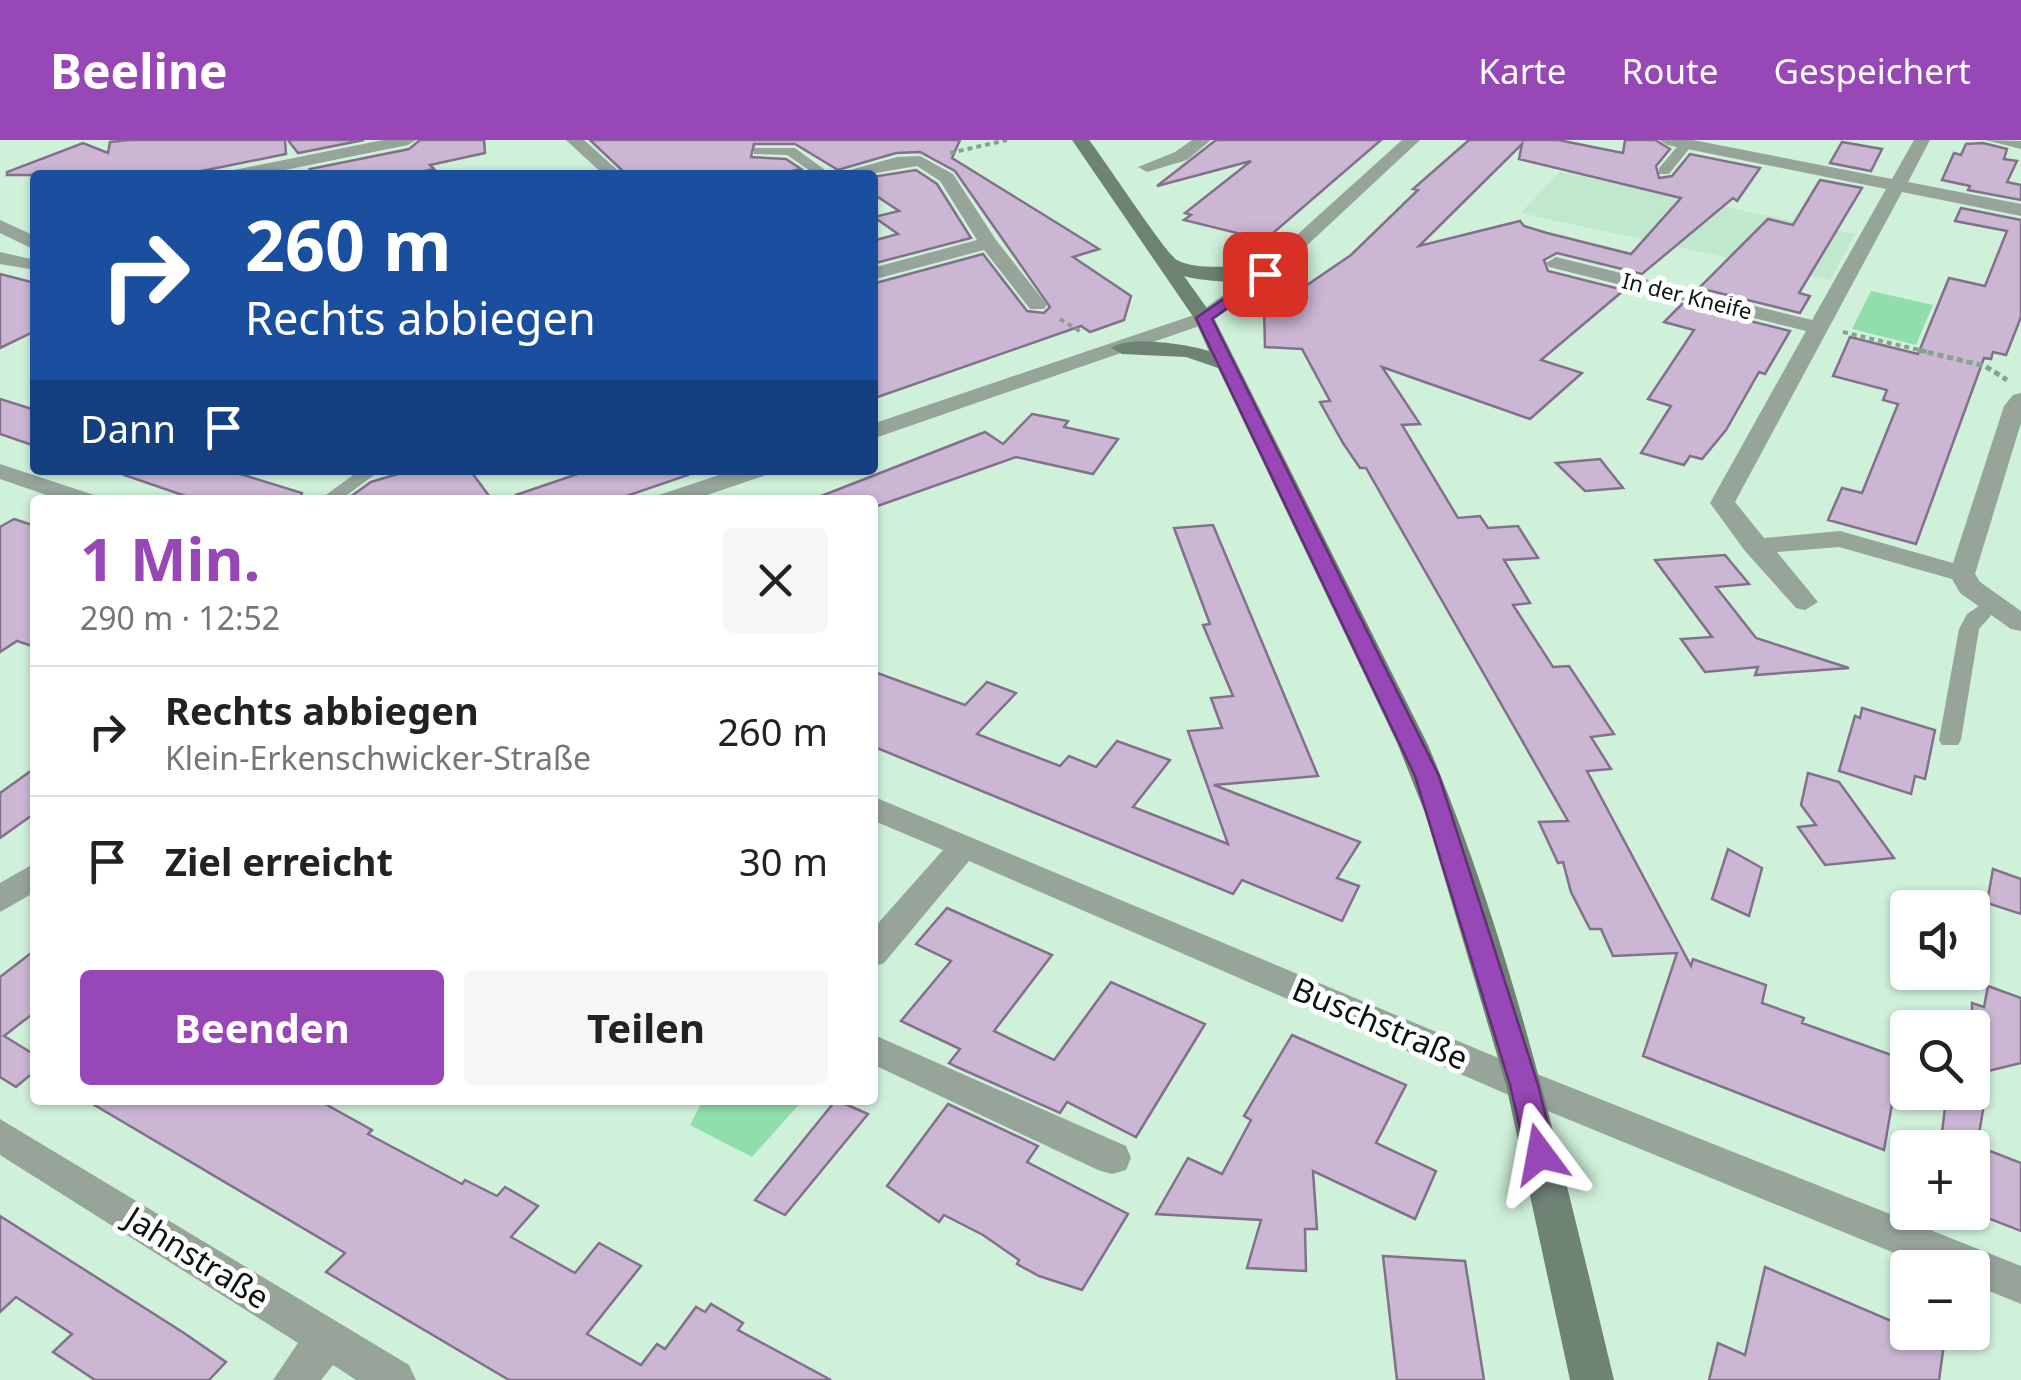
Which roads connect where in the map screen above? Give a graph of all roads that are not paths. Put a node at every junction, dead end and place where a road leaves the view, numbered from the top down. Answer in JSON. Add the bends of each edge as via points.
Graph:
{"nodes":[{"id":1,"x":408,"y":140,"type":"edge"},
{"id":2,"x":574,"y":140,"type":"edge"},
{"id":3,"x":1080,"y":140,"type":"edge"},
{"id":4,"x":1204,"y":140,"type":"edge"},
{"id":5,"x":1412,"y":140,"type":"edge"},
{"id":6,"x":1667,"y":140,"type":"edge"},
{"id":7,"x":1922,"y":140,"type":"edge"},
{"id":8,"x":1991,"y":140,"type":"edge"},
{"id":9,"x":1687,"y":144,"type":"junction"},
{"id":10,"x":2021,"y":146,"type":"edge"},
{"id":11,"x":760,"y":151,"type":"dead end"},
{"id":12,"x":1147,"y":167,"type":"dead end"},
{"id":13,"x":259,"y":170,"type":"edge"},
{"id":14,"x":608,"y":170,"type":"edge"},
{"id":15,"x":818,"y":170,"type":"edge"},
{"id":16,"x":867,"y":170,"type":"edge"},
{"id":17,"x":1664,"y":171,"type":"dead end"},
{"id":18,"x":1900,"y":186,"type":"junction"},
{"id":19,"x":2021,"y":210,"type":"edge"},
{"id":20,"x":0,"y":226,"type":"edge"},
{"id":21,"x":988,"y":243,"type":"junction"},
{"id":22,"x":30,"y":252,"type":"edge"},
{"id":23,"x":30,"y":256,"type":"edge"},
{"id":24,"x":0,"y":258,"type":"edge"},
{"id":25,"x":1163,"y":262,"type":"junction"},
{"id":26,"x":1556,"y":263,"type":"dead end"},
{"id":27,"x":878,"y":272,"type":"edge"},
{"id":28,"x":1265,"y":274,"type":"junction"},
{"id":29,"x":1037,"y":305,"type":"road end"},
{"id":30,"x":1204,"y":318,"type":"junction"},
{"id":31,"x":1818,"y":328,"type":"junction"},
{"id":32,"x":1117,"y":350,"type":"junction"},
{"id":33,"x":1226,"y":364,"type":"junction"},
{"id":34,"x":2017,"y":392,"type":"edge"},
{"id":35,"x":878,"y":430,"type":"edge"},
{"id":36,"x":0,"y":470,"type":"edge"},
{"id":37,"x":365,"y":475,"type":"edge"},
{"id":38,"x":743,"y":475,"type":"edge"},
{"id":39,"x":71,"y":495,"type":"edge"},
{"id":40,"x":335,"y":495,"type":"edge"},
{"id":41,"x":683,"y":495,"type":"edge"},
{"id":42,"x":1754,"y":546,"type":"junction"},
{"id":43,"x":1962,"y":574,"type":"junction"},
{"id":44,"x":1804,"y":602,"type":"dead end"},
{"id":45,"x":1991,"y":604,"type":"junction"},
{"id":46,"x":2021,"y":623,"type":"edge"},
{"id":47,"x":1950,"y":740,"type":"dead end"},
{"id":48,"x":878,"y":810,"type":"edge"},
{"id":49,"x":964,"y":846,"type":"junction"},
{"id":50,"x":30,"y":879,"type":"edge"},
{"id":51,"x":0,"y":900,"type":"edge"},
{"id":52,"x":878,"y":947,"type":"edge"},
{"id":53,"x":878,"y":1051,"type":"edge"},
{"id":54,"x":1524,"y":1085,"type":"junction"},
{"id":55,"x":0,"y":1135,"type":"edge"},
{"id":56,"x":1112,"y":1158,"type":"dead end"},
{"id":57,"x":2021,"y":1285,"type":"edge"},
{"id":58,"x":327,"y":1339,"type":"junction"},
{"id":59,"x":295,"y":1380,"type":"edge"},
{"id":60,"x":394,"y":1380,"type":"edge"},
{"id":61,"x":1592,"y":1380,"type":"edge"}],
"edges":[{"from":1,"to":13,"type":"street"},
{"from":2,"to":14,"type":"street"},
{"from":3,"to":25,"type":"main road"},
{"from":4,"to":12,"type":"street"},
{"from":5,"to":28,"type":"street"},
{"from":6,"to":9,"type":"street"},
{"from":7,"to":18,"type":"street"},
{"from":8,"to":10,"type":"lane"},
{"from":9,"to":17,"type":"lane"},
{"from":9,"to":18,"type":"street"},
{"from":11,"to":15,"type":"lane","via":[[790,151]]},
{"from":16,"to":21,"type":"street","via":[[920,160],[947,178]]},
{"from":18,"to":19,"type":"street"},
{"from":18,"to":31,"type":"street"},
{"from":20,"to":22,"type":"street"},
{"from":21,"to":27,"type":"street"},
{"from":21,"to":29,"type":"street"},
{"from":23,"to":24,"type":"street"},
{"from":25,"to":28,"type":"main road","via":[[1202,275]]},
{"from":25,"to":30,"type":"main road"},
{"from":26,"to":31,"type":"street","name":"In der Kneife"},
{"from":28,"to":30,"type":"street"},
{"from":30,"to":32,"type":"street"},
{"from":30,"to":33,"type":"main road"},
{"from":31,"to":42,"type":"street","via":[[1722,503]]},
{"from":32,"to":33,"type":"main road","via":[[1189,352]]},
{"from":32,"to":35,"type":"street"},
{"from":33,"to":54,"type":"main road","via":[[1427,776]]},
{"from":34,"to":43,"type":"street"},
{"from":36,"to":39,"type":"street"},
{"from":37,"to":40,"type":"lane"},
{"from":38,"to":41,"type":"street"},
{"from":42,"to":43,"type":"street","via":[[1840,539]]},
{"from":42,"to":44,"type":"street"},
{"from":43,"to":45,"type":"street"},
{"from":45,"to":46,"type":"street"},
{"from":45,"to":47,"type":"lane","via":[[1969,629]]},
{"from":48,"to":49,"type":"street","name":"Buschstraße"},
{"from":49,"to":52,"type":"street"},
{"from":49,"to":54,"type":"street","name":"Buschstraße"},
{"from":50,"to":51,"type":"street"},
{"from":53,"to":56,"type":"street"},
{"from":54,"to":57,"type":"street","name":"Buschstraße"},
{"from":54,"to":61,"type":"main road"},
{"from":55,"to":58,"type":"street","name":"Jahnstraße"},
{"from":58,"to":59,"type":"street"},
{"from":58,"to":60,"type":"street","name":"Jahnstraße"}]}
